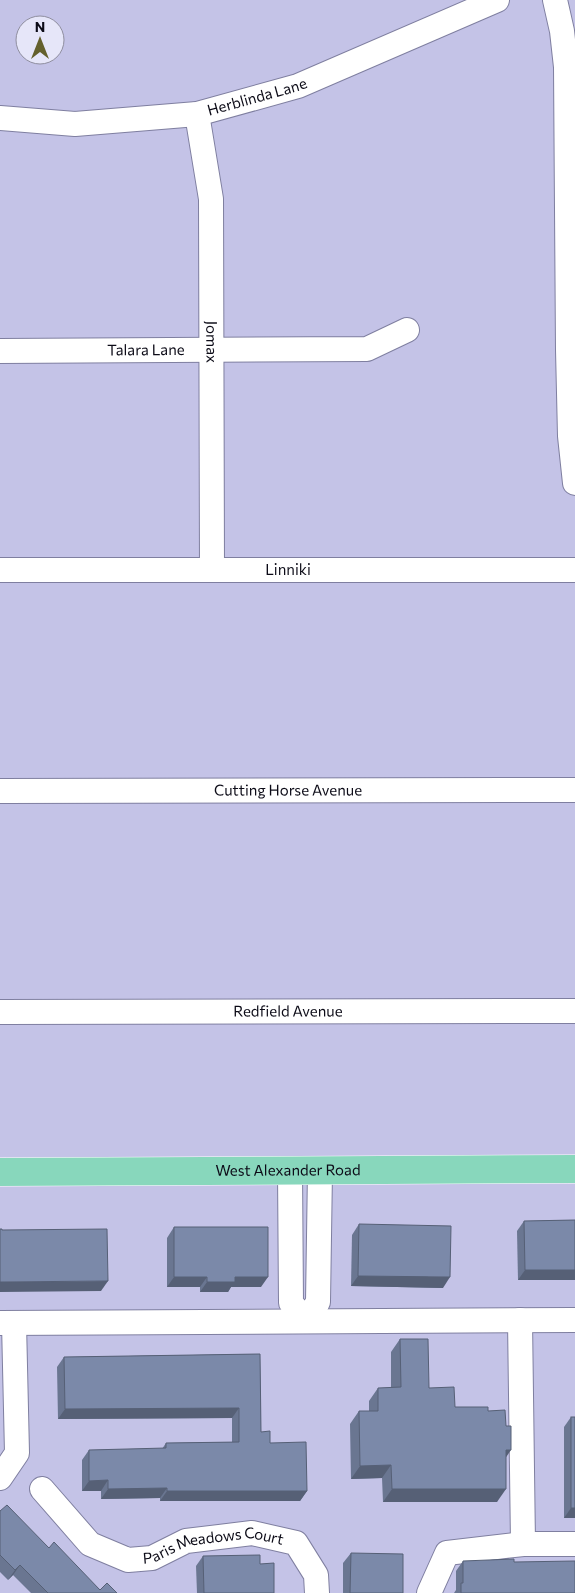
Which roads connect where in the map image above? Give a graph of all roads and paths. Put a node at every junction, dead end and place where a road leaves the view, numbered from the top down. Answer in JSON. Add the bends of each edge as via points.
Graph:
{"nodes":[{"id":1,"x":497,"y":0,"type":"edge"},
{"id":2,"x":555,"y":0,"type":"edge"},
{"id":3,"x":197,"y":114,"type":"junction"},
{"id":4,"x":0,"y":118,"type":"edge"},
{"id":5,"x":407,"y":330,"type":"dead end"},
{"id":6,"x":212,"y":349,"type":"junction"},
{"id":7,"x":0,"y":351,"type":"edge"},
{"id":8,"x":575,"y":483,"type":"edge"},
{"id":9,"x":0,"y":570,"type":"edge"},
{"id":10,"x":212,"y":570,"type":"junction"},
{"id":11,"x":575,"y":570,"type":"edge"},
{"id":12,"x":575,"y":790,"type":"edge"},
{"id":13,"x":0,"y":791,"type":"edge"},
{"id":14,"x":575,"y":1011,"type":"edge"},
{"id":15,"x":0,"y":1012,"type":"edge"},
{"id":16,"x":575,"y":1169,"type":"edge"},
{"id":17,"x":290,"y":1171,"type":"junction"},
{"id":18,"x":320,"y":1171,"type":"junction"},
{"id":19,"x":0,"y":1172,"type":"edge"},
{"id":20,"x":319,"y":1247,"type":"junction"},
{"id":21,"x":290,"y":1248,"type":"junction"},
{"id":22,"x":520,"y":1320,"type":"junction"},
{"id":23,"x":575,"y":1320,"type":"edge"},
{"id":24,"x":306,"y":1321,"type":"junction"},
{"id":25,"x":7,"y":1323,"type":"edge"},
{"id":26,"x":0,"y":1478,"type":"edge"},
{"id":27,"x":42,"y":1489,"type":"dead end"},
{"id":28,"x":524,"y":1544,"type":"junction"},
{"id":29,"x":575,"y":1544,"type":"edge"},
{"id":30,"x":317,"y":1593,"type":"edge"},
{"id":31,"x":428,"y":1593,"type":"edge"}],
"edges":[{"from":1,"to":3,"type":"street","name":"Herblinda Lane","via":[[298,86]]},
{"from":2,"to":8,"type":"street","via":[[566,66],[568,350],[570,436]]},
{"from":3,"to":4,"type":"street","name":"Herblinda Lane","via":[[75,124]]},
{"from":3,"to":6,"type":"street","name":"Jomax","via":[[211,199]]},
{"from":5,"to":6,"type":"street","name":"Talara Lane","via":[[367,349]]},
{"from":6,"to":7,"type":"street","name":"Talara Lane"},
{"from":6,"to":10,"type":"street","name":"Jomax"},
{"from":9,"to":10,"type":"street","name":"Linniki"},
{"from":10,"to":11,"type":"street","name":"Linniki"},
{"from":12,"to":13,"type":"street","name":"Cutting Horse Avenue"},
{"from":14,"to":15,"type":"street","name":"Redfield Avenue"},
{"from":16,"to":18,"type":"main road","name":"West Alexander Road"},
{"from":17,"to":18,"type":"main road","name":"West Alexander Road"},
{"from":17,"to":19,"type":"main road","name":"West Alexander Road"},
{"from":17,"to":21,"type":"street"},
{"from":18,"to":20,"type":"street"},
{"from":20,"to":21,"type":"street"},
{"from":20,"to":24,"type":"street","via":[[318,1302]]},
{"from":21,"to":24,"type":"street","via":[[291,1303]]},
{"from":22,"to":23,"type":"street"},
{"from":22,"to":24,"type":"street"},
{"from":22,"to":28,"type":"street"},
{"from":24,"to":25,"type":"street"},
{"from":25,"to":26,"type":"street","via":[[17,1453]]},
{"from":27,"to":30,"type":"street","name":"Paris Meadows Court","via":[[90,1544],[128,1560],[152,1558],[186,1541],[252,1533],[296,1543],[316,1575]]},
{"from":28,"to":29,"type":"street"},
{"from":28,"to":31,"type":"street","via":[[447,1553]]}]}
